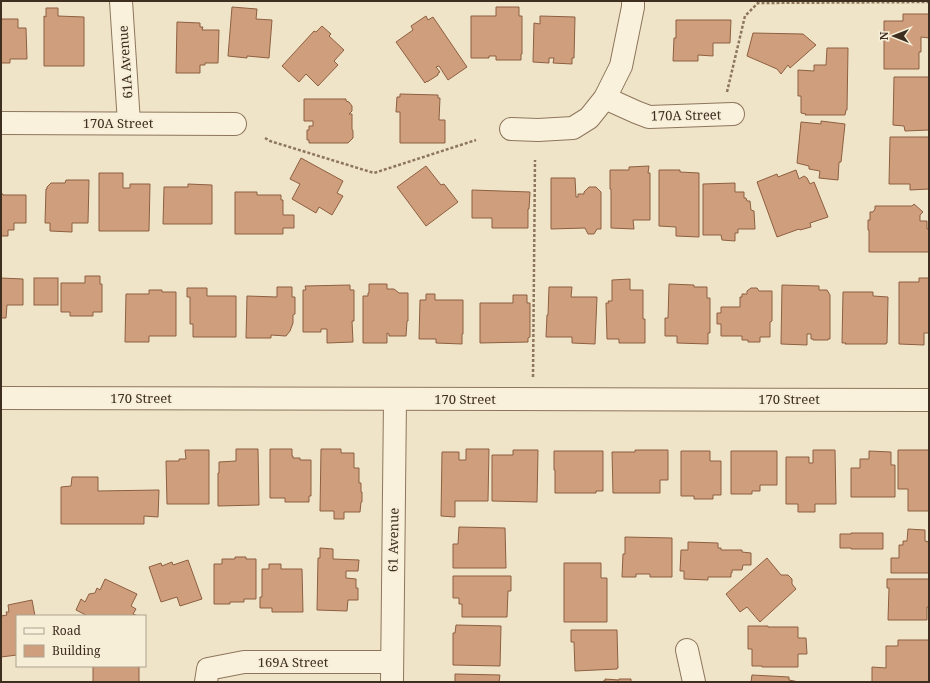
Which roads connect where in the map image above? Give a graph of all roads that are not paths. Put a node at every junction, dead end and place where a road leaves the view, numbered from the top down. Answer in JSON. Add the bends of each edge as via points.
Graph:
{"nodes":[{"id":1,"x":121,"y":1,"type":"edge"},
{"id":2,"x":633,"y":1,"type":"edge"},
{"id":3,"x":605,"y":98,"type":"junction"},
{"id":4,"x":728,"y":114,"type":"road end"},
{"id":5,"x":1,"y":123,"type":"edge"},
{"id":6,"x":129,"y":123,"type":"junction"},
{"id":7,"x":235,"y":124,"type":"dead end"},
{"id":8,"x":511,"y":129,"type":"dead end"},
{"id":9,"x":1,"y":398,"type":"edge"},
{"id":10,"x":395,"y":399,"type":"junction"},
{"id":11,"x":929,"y":400,"type":"edge"},
{"id":12,"x":687,"y":650,"type":"dead end"},
{"id":13,"x":392,"y":672,"type":"edge"},
{"id":14,"x":206,"y":682,"type":"edge"},
{"id":15,"x":694,"y":682,"type":"edge"}],
"edges":[{"from":1,"to":6,"type":"street","name":"61A Avenue"},
{"from":2,"to":3,"type":"street","via":[[621,66]]},
{"from":3,"to":4,"type":"street","name":"170A Street","via":[[649,117]]},
{"from":3,"to":8,"type":"street","via":[[590,118],[574,128]]},
{"from":5,"to":6,"type":"street","name":"170A Street"},
{"from":6,"to":7,"type":"street","name":"170A Street"},
{"from":9,"to":10,"type":"street","name":"170 Street"},
{"from":10,"to":11,"type":"street","name":"170 Street"},
{"from":10,"to":13,"type":"street","name":"61 Avenue"},
{"from":12,"to":15,"type":"street"},
{"from":13,"to":14,"type":"street","name":"169A Street","via":[[244,662],[208,668]]}]}
